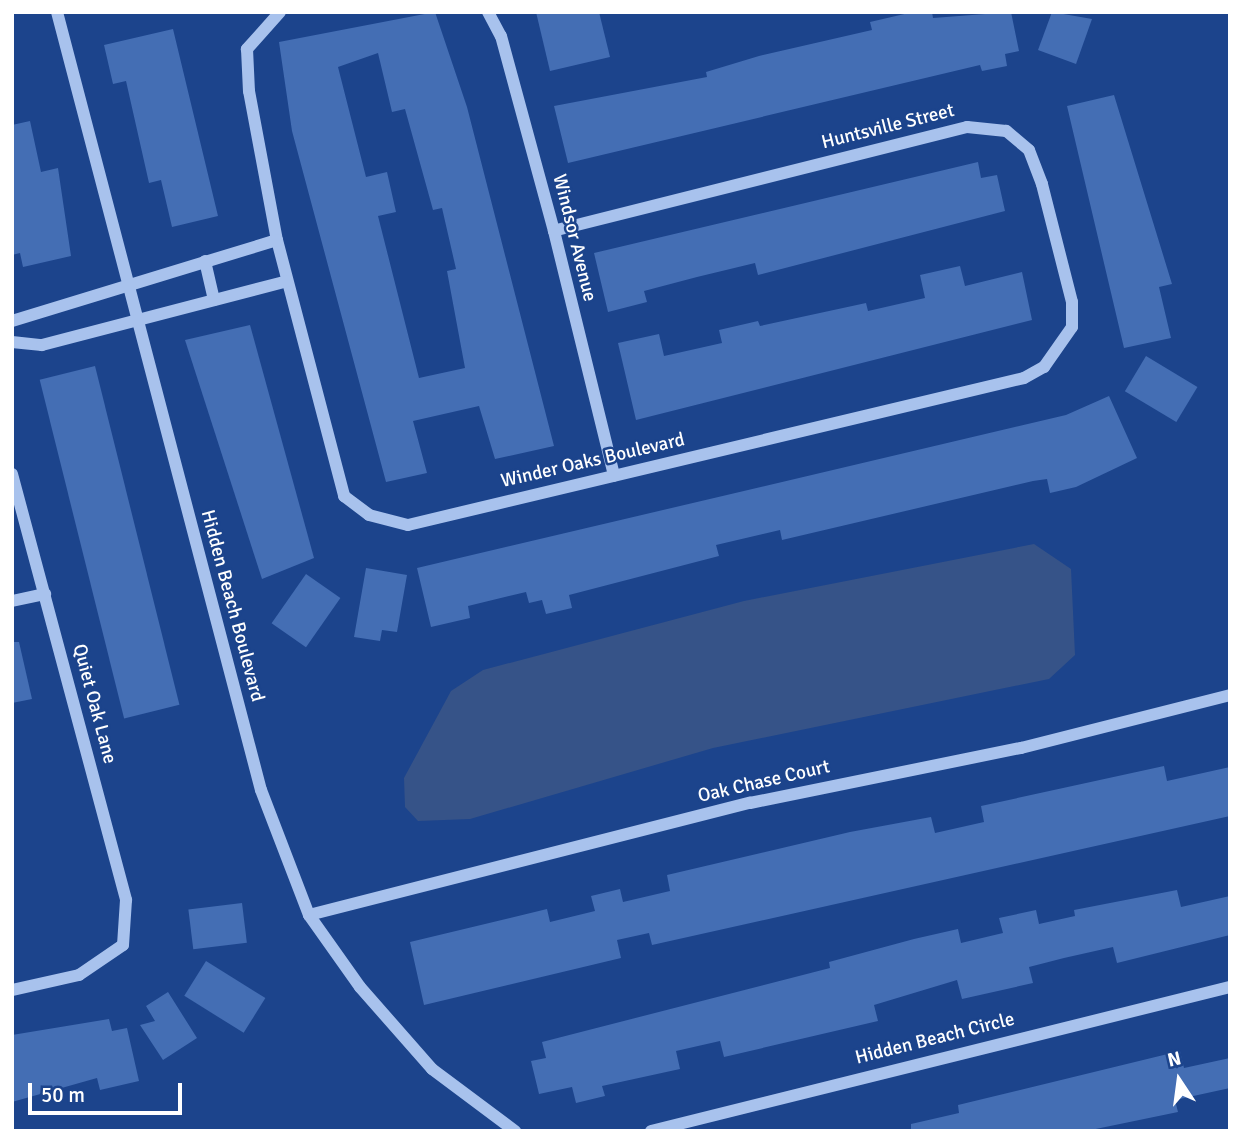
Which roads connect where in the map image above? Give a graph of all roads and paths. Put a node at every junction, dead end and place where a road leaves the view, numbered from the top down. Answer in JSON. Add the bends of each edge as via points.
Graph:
{"nodes":[{"id":1,"x":57,"y":12,"type":"edge"},
{"id":2,"x":280,"y":12,"type":"edge"},
{"id":3,"x":488,"y":12,"type":"edge"},
{"id":4,"x":554,"y":231,"type":"junction"},
{"id":5,"x":277,"y":240,"type":"junction"},
{"id":6,"x":205,"y":261,"type":"junction"},
{"id":7,"x":287,"y":281,"type":"junction"},
{"id":8,"x":128,"y":283,"type":"junction"},
{"id":9,"x":214,"y":300,"type":"junction"},
{"id":10,"x":12,"y":321,"type":"edge"},
{"id":11,"x":137,"y":321,"type":"junction"},
{"id":12,"x":12,"y":342,"type":"edge"},
{"id":13,"x":1062,"y":346,"type":"joint"},
{"id":14,"x":12,"y":474,"type":"edge"},
{"id":15,"x":614,"y":476,"type":"junction"},
{"id":16,"x":45,"y":594,"type":"junction"},
{"id":17,"x":12,"y":601,"type":"edge"},
{"id":18,"x":1230,"y":695,"type":"edge"},
{"id":19,"x":309,"y":915,"type":"junction"},
{"id":20,"x":1230,"y":988,"type":"edge"},
{"id":21,"x":12,"y":990,"type":"edge"},
{"id":22,"x":514,"y":1131,"type":"edge"},
{"id":23,"x":651,"y":1131,"type":"edge"}],
"edges":[{"from":1,"to":8,"type":"street","name":"Hidden Beach Boulevard"},
{"from":2,"to":5,"type":"street","via":[[247,49]]},
{"from":3,"to":4,"type":"street","name":"Windsor Avenue","via":[[500,36]]},
{"from":4,"to":13,"type":"street","name":"Huntsville Street","via":[[967,127],[1006,131],[1029,150],[1042,184],[1072,302],[1072,327]]},
{"from":4,"to":15,"type":"street","name":"Windsor Avenue"},
{"from":5,"to":6,"type":"street"},
{"from":5,"to":7,"type":"street","name":"Winder Oaks Boulevard"},
{"from":6,"to":8,"type":"street"},
{"from":6,"to":9,"type":"street"},
{"from":7,"to":9,"type":"street"},
{"from":7,"to":15,"type":"street","name":"Winder Oaks Boulevard","via":[[344,496],[369,515],[408,525]]},
{"from":8,"to":10,"type":"street"},
{"from":8,"to":11,"type":"street","name":"Hidden Beach Boulevard"},
{"from":9,"to":11,"type":"street"},
{"from":11,"to":12,"type":"street","via":[[42,345]]},
{"from":11,"to":19,"type":"street","name":"Hidden Beach Boulevard","via":[[261,790]]},
{"from":13,"to":15,"type":"street","name":"Winder Oaks Boulevard","via":[[1024,378]]},
{"from":14,"to":16,"type":"street","name":"Quiet Oak Lane"},
{"from":16,"to":17,"type":"street"},
{"from":16,"to":21,"type":"street","name":"Quiet Oak Lane","via":[[126,900],[123,944],[79,975]]},
{"from":18,"to":19,"type":"street","name":"Oak Chase Court","via":[[1021,748],[750,803]]},
{"from":19,"to":22,"type":"street","name":"Hidden Beach Boulevard","via":[[360,987],[432,1069]]},
{"from":20,"to":23,"type":"street","name":"Hidden Beach Circle"}]}
